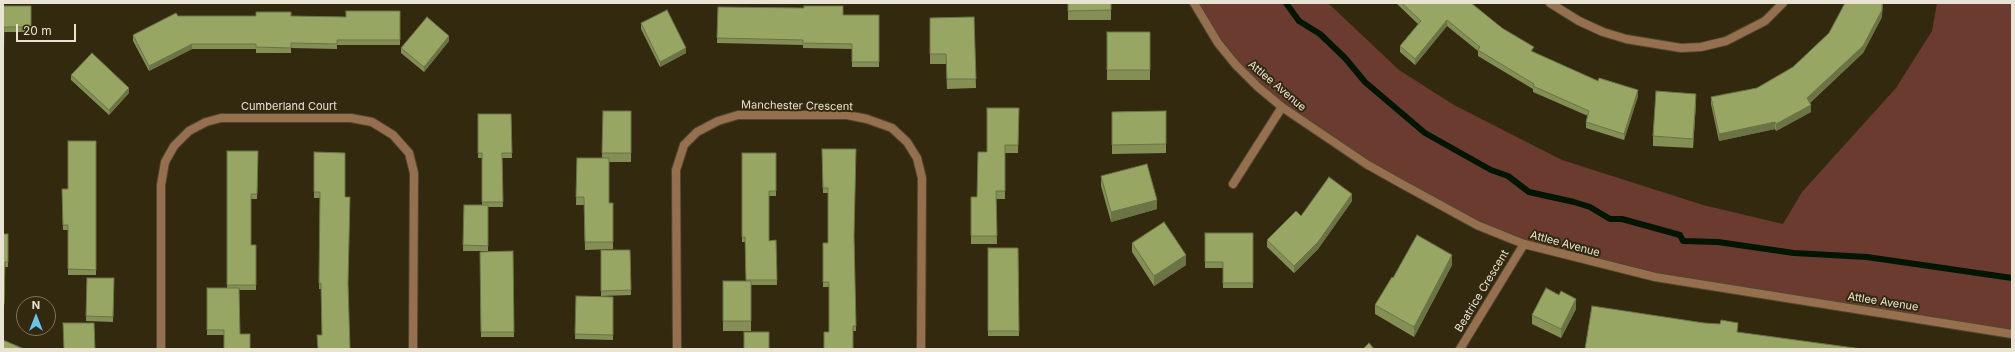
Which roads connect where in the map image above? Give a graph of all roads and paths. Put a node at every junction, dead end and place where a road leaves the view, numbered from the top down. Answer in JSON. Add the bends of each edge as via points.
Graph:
{"nodes":[{"id":1,"x":1194,"y":3,"type":"edge"},
{"id":2,"x":1550,"y":3,"type":"edge"},
{"id":3,"x":1783,"y":3,"type":"edge"},
{"id":4,"x":1282,"y":107,"type":"junction"},
{"id":5,"x":1233,"y":184,"type":"dead end"},
{"id":6,"x":1524,"y":244,"type":"junction"},
{"id":7,"x":2012,"y":334,"type":"edge"},
{"id":8,"x":161,"y":349,"type":"edge"},
{"id":9,"x":413,"y":349,"type":"edge"},
{"id":10,"x":677,"y":349,"type":"edge"},
{"id":11,"x":920,"y":349,"type":"edge"},
{"id":12,"x":1460,"y":349,"type":"edge"}],
"edges":[{"from":1,"to":4,"type":"street","name":"Attlee Avenue","via":[[1218,43],[1236,65]]},
{"from":2,"to":3,"type":"street","via":[[1578,21],[1603,32],[1626,39],[1681,48],[1701,47],[1726,41],[1764,21]]},
{"from":4,"to":5,"type":"street"},
{"from":4,"to":6,"type":"street","name":"Attlee Avenue","via":[[1368,165],[1477,225]]},
{"from":6,"to":7,"type":"street","name":"Attlee Avenue","via":[[1655,277]]},
{"from":6,"to":12,"type":"street","name":"Beatrice Crescent"},
{"from":8,"to":9,"type":"street","name":"Cumberland Court","via":[[161,186],[165,162],[174,146],[189,131],[206,122],[222,118],[350,118],[372,122],[393,135],[409,153],[414,173]]},
{"from":10,"to":11,"type":"street","name":"Manchester Crescent","via":[[676,170],[684,145],[697,132],[718,121],[738,115],[847,115],[892,128],[907,142],[917,158],[922,178]]}]}
